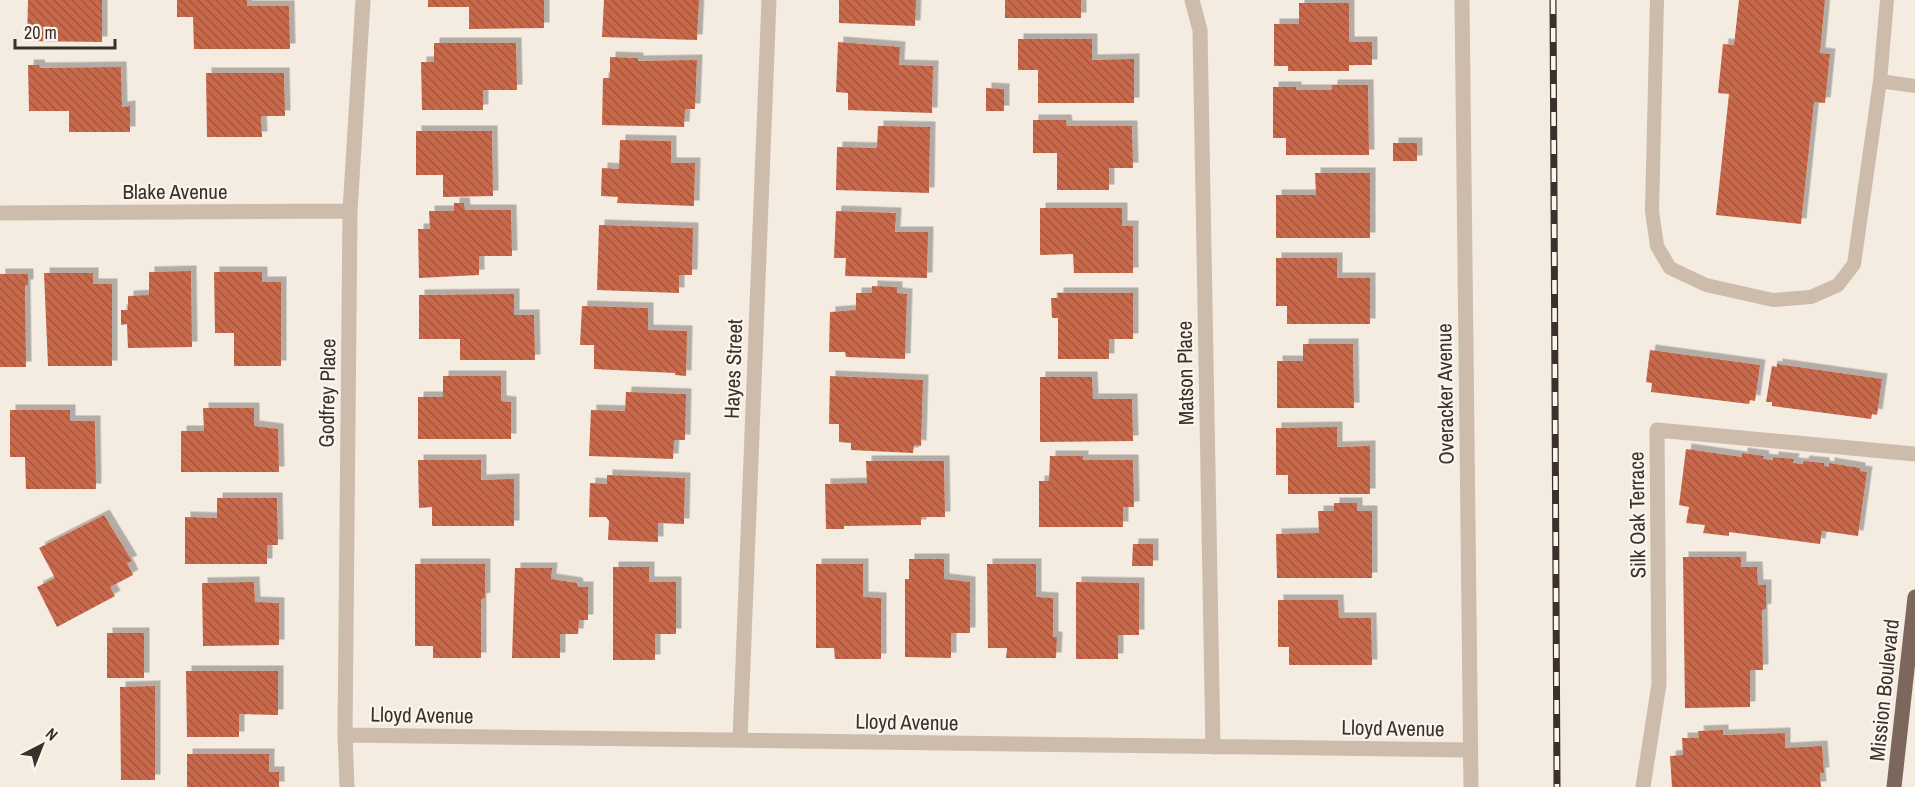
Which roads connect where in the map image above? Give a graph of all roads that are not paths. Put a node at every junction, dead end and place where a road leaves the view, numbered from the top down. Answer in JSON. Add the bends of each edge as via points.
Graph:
{"nodes":[{"id":1,"x":363,"y":0,"type":"edge"},
{"id":2,"x":769,"y":0,"type":"edge"},
{"id":3,"x":1192,"y":0,"type":"edge"},
{"id":4,"x":1462,"y":0,"type":"edge"},
{"id":5,"x":1658,"y":0,"type":"edge"},
{"id":6,"x":1887,"y":0,"type":"edge"},
{"id":7,"x":1880,"y":81,"type":"junction"},
{"id":8,"x":1915,"y":86,"type":"edge"},
{"id":9,"x":350,"y":211,"type":"junction"},
{"id":10,"x":0,"y":213,"type":"edge"},
{"id":11,"x":1915,"y":454,"type":"edge"},
{"id":12,"x":1915,"y":597,"type":"edge"},
{"id":13,"x":345,"y":735,"type":"junction"},
{"id":14,"x":740,"y":740,"type":"junction"},
{"id":15,"x":1213,"y":747,"type":"junction"},
{"id":16,"x":1469,"y":750,"type":"junction"},
{"id":17,"x":347,"y":787,"type":"edge"},
{"id":18,"x":1471,"y":787,"type":"edge"},
{"id":19,"x":1643,"y":787,"type":"edge"},
{"id":20,"x":1894,"y":787,"type":"edge"}],
"edges":[{"from":1,"to":9,"type":"street","name":"Godfrey Place"},
{"from":2,"to":14,"type":"street","name":"Hayes Street"},
{"from":3,"to":15,"type":"street","name":"Matson Place","via":[[1200,30]]},
{"from":4,"to":16,"type":"street","name":"Overacker Avenue"},
{"from":5,"to":7,"type":"lane","via":[[1652,211],[1657,246],[1670,268],[1706,285],[1773,300],[1811,297],[1838,285],[1854,264]]},
{"from":6,"to":7,"type":"lane"},
{"from":7,"to":8,"type":"lane"},
{"from":9,"to":10,"type":"street","name":"Blake Avenue"},
{"from":9,"to":13,"type":"street","name":"Godfrey Place"},
{"from":11,"to":19,"type":"street","name":"Silk Oak Terrace","via":[[1657,429],[1659,684]]},
{"from":12,"to":20,"type":"main road","name":"Mission Boulevard"},
{"from":13,"to":14,"type":"street","name":"Lloyd Avenue"},
{"from":13,"to":17,"type":"street","name":"Godfrey Place"},
{"from":14,"to":15,"type":"street","name":"Lloyd Avenue"},
{"from":15,"to":16,"type":"street","name":"Lloyd Avenue"},
{"from":16,"to":18,"type":"street","name":"Overacker Avenue"}]}
